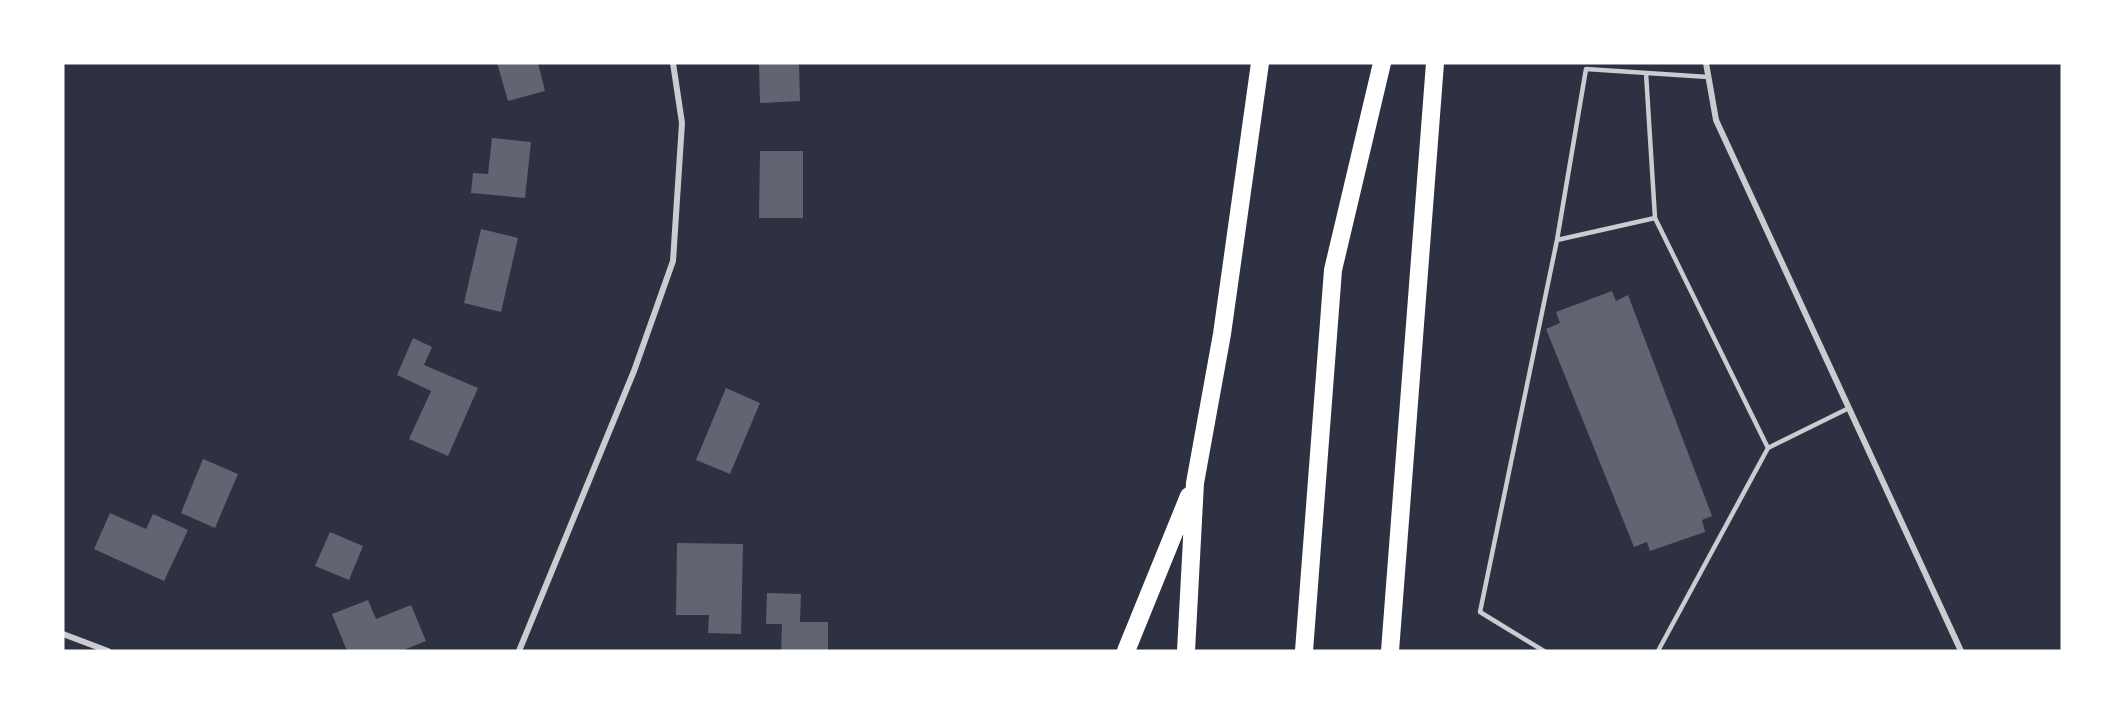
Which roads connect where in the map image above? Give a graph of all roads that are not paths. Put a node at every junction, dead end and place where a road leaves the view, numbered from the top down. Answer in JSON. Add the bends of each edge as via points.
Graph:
{"nodes":[{"id":1,"x":673,"y":63,"type":"edge"},
{"id":2,"x":1260,"y":63,"type":"edge"},
{"id":3,"x":1382,"y":63,"type":"edge"},
{"id":4,"x":1435,"y":63,"type":"edge"},
{"id":5,"x":1706,"y":63,"type":"edge"},
{"id":6,"x":1646,"y":73,"type":"junction"},
{"id":7,"x":1708,"y":76,"type":"junction"},
{"id":8,"x":1654,"y":218,"type":"junction"},
{"id":9,"x":1557,"y":240,"type":"junction"},
{"id":10,"x":1849,"y":408,"type":"junction"},
{"id":11,"x":1768,"y":448,"type":"junction"},
{"id":12,"x":1195,"y":483,"type":"junction"},
{"id":13,"x":63,"y":634,"type":"edge"},
{"id":14,"x":108,"y":651,"type":"edge"},
{"id":15,"x":519,"y":651,"type":"edge"},
{"id":16,"x":1126,"y":651,"type":"edge"},
{"id":17,"x":1186,"y":651,"type":"edge"},
{"id":18,"x":1304,"y":651,"type":"edge"},
{"id":19,"x":1390,"y":651,"type":"edge"},
{"id":20,"x":1544,"y":651,"type":"edge"},
{"id":21,"x":1658,"y":651,"type":"edge"},
{"id":22,"x":1961,"y":651,"type":"edge"}],
"edges":[{"from":1,"to":15,"type":"street","via":[[682,123],[673,261],[634,371]]},
{"from":2,"to":12,"type":"highway","via":[[1222,334]]},
{"from":3,"to":18,"type":"highway","via":[[1333,270]]},
{"from":4,"to":19,"type":"highway"},
{"from":5,"to":7,"type":"street"},
{"from":6,"to":7,"type":"lane"},
{"from":6,"to":8,"type":"lane"},
{"from":6,"to":9,"type":"lane","via":[[1586,69]]},
{"from":7,"to":10,"type":"street","via":[[1716,120]]},
{"from":8,"to":9,"type":"lane"},
{"from":8,"to":11,"type":"lane"},
{"from":9,"to":20,"type":"lane","via":[[1480,612]]},
{"from":10,"to":11,"type":"lane"},
{"from":10,"to":22,"type":"street"},
{"from":11,"to":21,"type":"lane"},
{"from":12,"to":16,"type":"highway"},
{"from":12,"to":17,"type":"highway"},
{"from":13,"to":14,"type":"street"}]}
